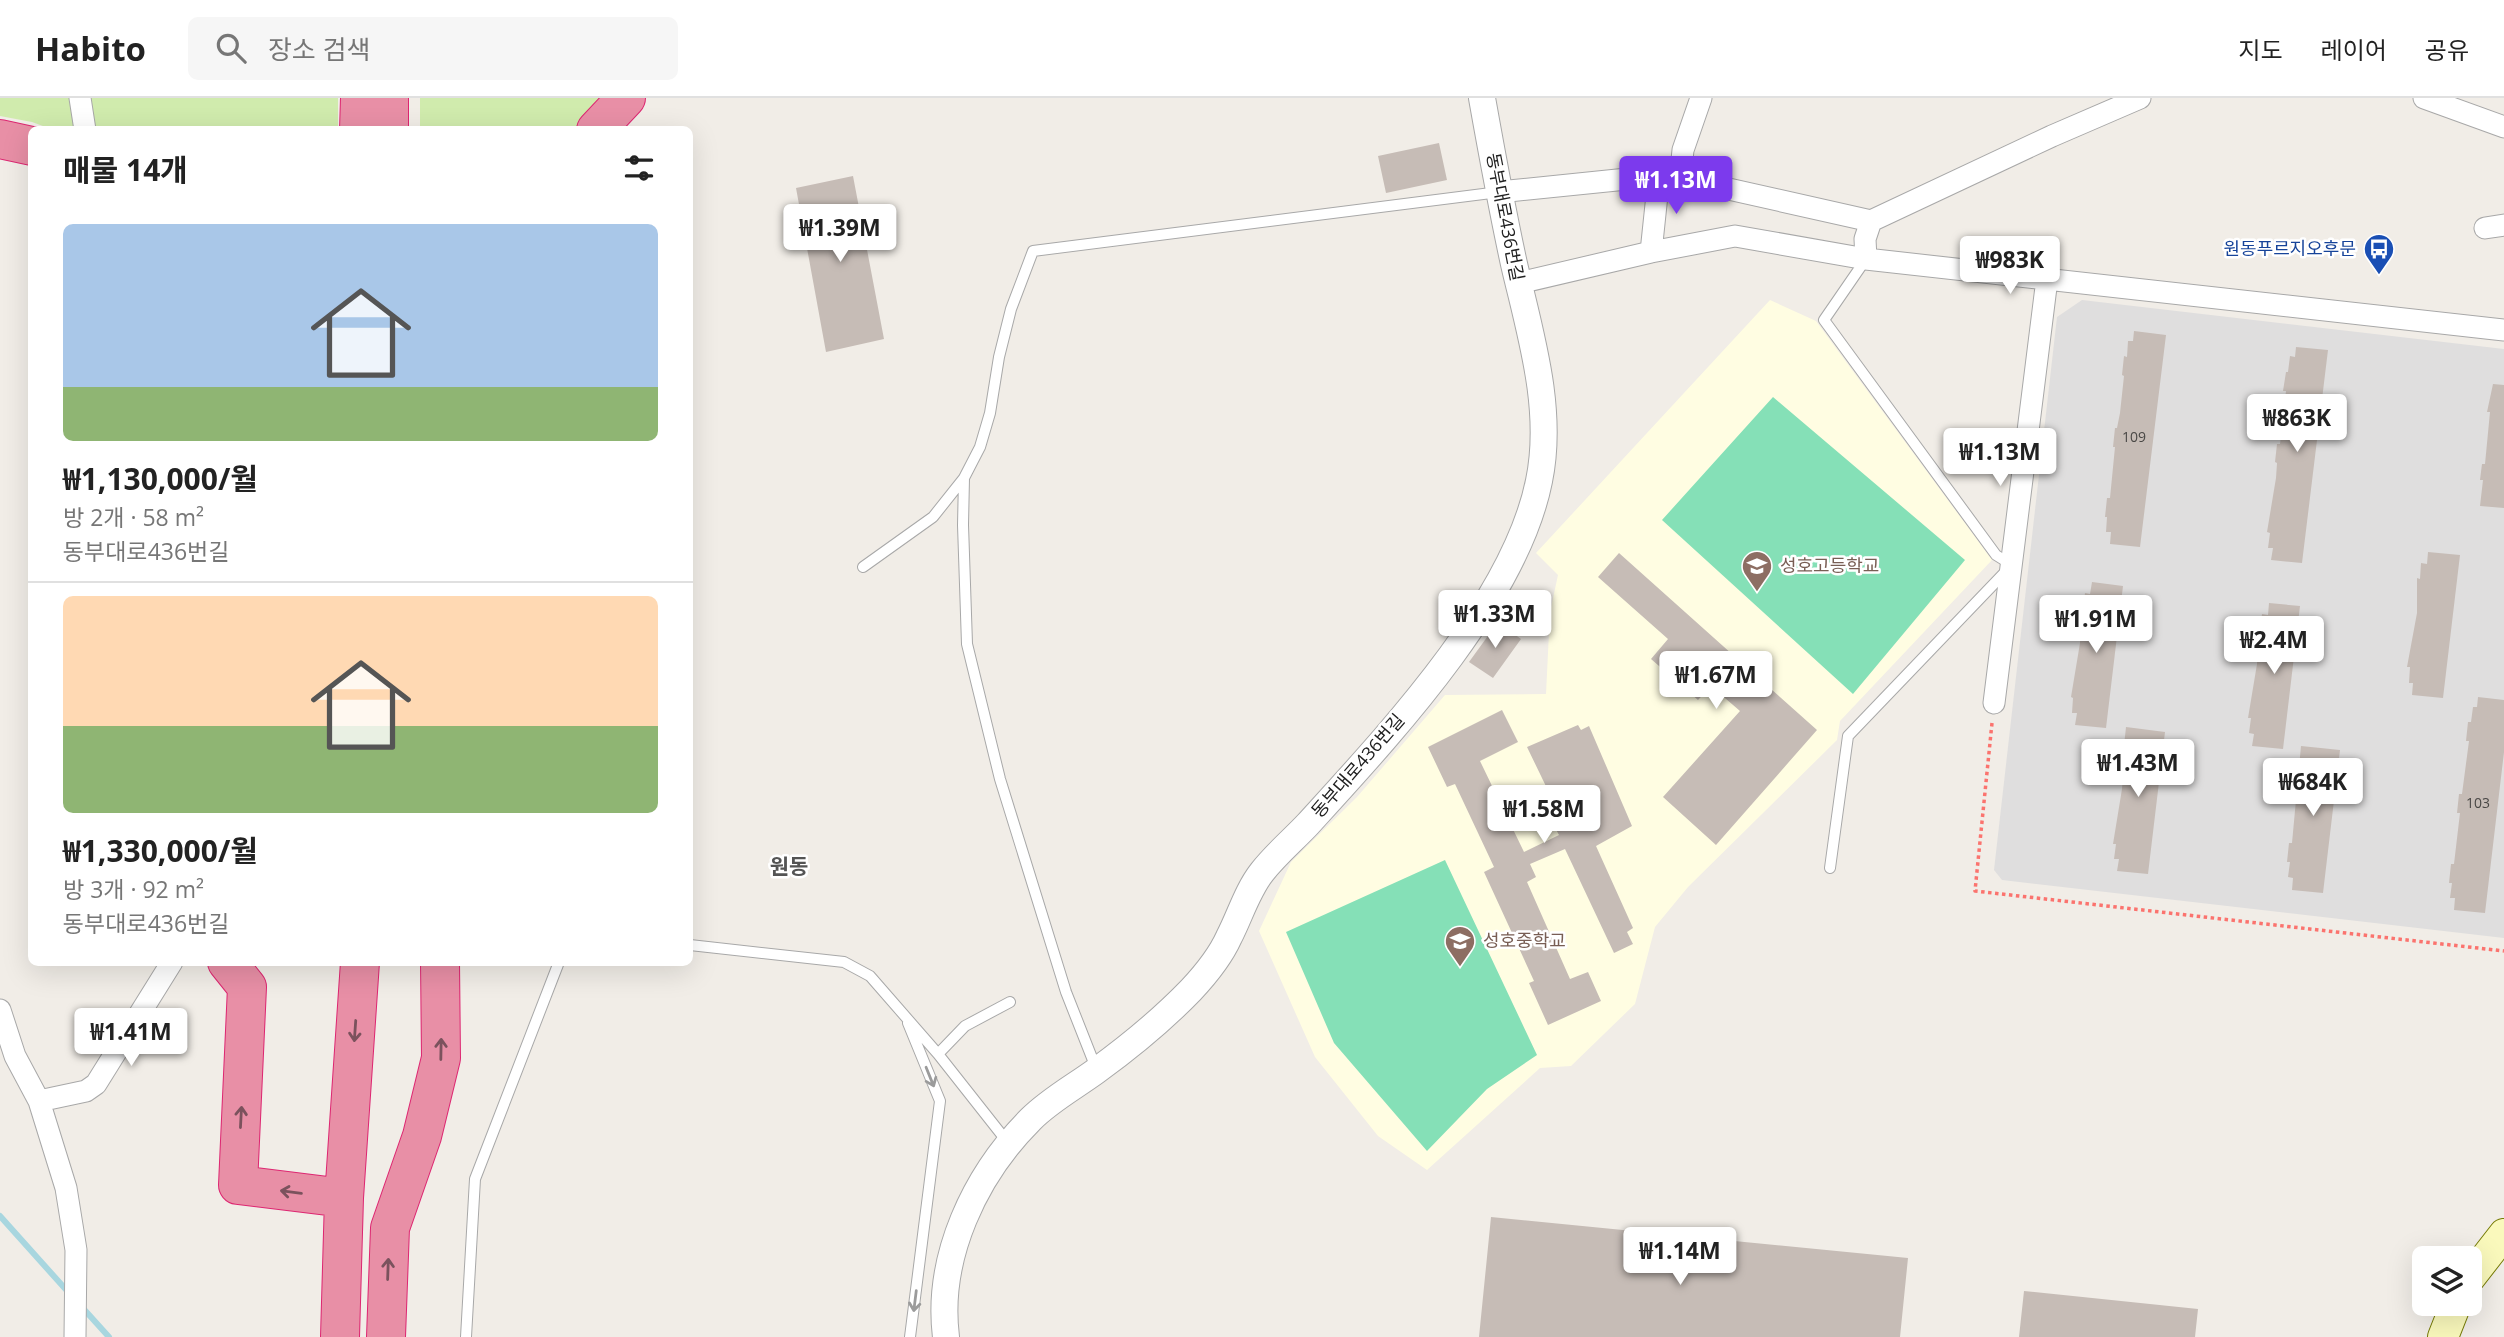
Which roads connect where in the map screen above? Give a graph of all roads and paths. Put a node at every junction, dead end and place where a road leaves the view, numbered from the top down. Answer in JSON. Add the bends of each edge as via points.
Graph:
{"nodes":[{"id":1,"x":80,"y":98,"type":"edge"},
{"id":2,"x":360,"y":98,"type":"edge"},
{"id":3,"x":389,"y":98,"type":"edge"},
{"id":4,"x":626,"y":98,"type":"edge"},
{"id":5,"x":1482,"y":98,"type":"edge"},
{"id":6,"x":1701,"y":98,"type":"edge"},
{"id":7,"x":2140,"y":98,"type":"edge"},
{"id":8,"x":2424,"y":98,"type":"edge"},
{"id":9,"x":84,"y":126,"type":"edge"},
{"id":10,"x":359,"y":126,"type":"edge"},
{"id":11,"x":389,"y":126,"type":"edge"},
{"id":12,"x":600,"y":126,"type":"edge"},
{"id":13,"x":2504,"y":127,"type":"edge"},
{"id":14,"x":0,"y":139,"type":"edge"},
{"id":15,"x":28,"y":145,"type":"edge"},
{"id":16,"x":1670,"y":177,"type":"junction"},
{"id":17,"x":1499,"y":192,"type":"junction"},
{"id":18,"x":1871,"y":221,"type":"junction"},
{"id":19,"x":1651,"y":251,"type":"junction"},
{"id":20,"x":1866,"y":260,"type":"junction"},
{"id":21,"x":2047,"y":279,"type":"junction"},
{"id":22,"x":1519,"y":284,"type":"junction"},
{"id":23,"x":2504,"y":330,"type":"edge"},
{"id":24,"x":964,"y":478,"type":"junction"},
{"id":25,"x":2012,"y":565,"type":"junction"},
{"id":26,"x":863,"y":567,"type":"dead end"},
{"id":27,"x":1994,"y":703,"type":"joint"},
{"id":28,"x":1829,"y":868,"type":"dead end"},
{"id":29,"x":693,"y":945,"type":"edge"},
{"id":30,"x":2504,"y":951,"type":"edge"},
{"id":31,"x":170,"y":966,"type":"edge"},
{"id":32,"x":230,"y":966,"type":"edge"},
{"id":33,"x":360,"y":966,"type":"edge"},
{"id":34,"x":440,"y":966,"type":"edge"},
{"id":35,"x":557,"y":966,"type":"edge"},
{"id":36,"x":1010,"y":1002,"type":"dead end"},
{"id":37,"x":0,"y":1010,"type":"edge"},
{"id":38,"x":904,"y":1014,"type":"junction"},
{"id":39,"x":938,"y":1054,"type":"junction"},
{"id":40,"x":1097,"y":1070,"type":"junction"},
{"id":41,"x":38,"y":1101,"type":"junction"},
{"id":42,"x":1009,"y":1144,"type":"junction"},
{"id":43,"x":344,"y":1198,"type":"junction"},
{"id":44,"x":2504,"y":1234,"type":"edge"},
{"id":45,"x":2482,"y":1262,"type":"edge"},
{"id":46,"x":2451,"y":1316,"type":"edge"},
{"id":47,"x":75,"y":1337,"type":"edge"},
{"id":48,"x":340,"y":1337,"type":"edge"},
{"id":49,"x":386,"y":1337,"type":"edge"},
{"id":50,"x":466,"y":1337,"type":"edge"},
{"id":51,"x":910,"y":1337,"type":"edge"},
{"id":52,"x":946,"y":1337,"type":"edge"},
{"id":53,"x":2443,"y":1337,"type":"edge"}],
"edges":[{"from":1,"to":9,"type":"street"},
{"from":2,"to":10,"type":"highway"},
{"from":3,"to":11,"type":"highway"},
{"from":4,"to":12,"type":"highway"},
{"from":5,"to":17,"type":"street","name":"동부대로436번길"},
{"from":6,"to":16,"type":"street"},
{"from":7,"to":18,"type":"street"},
{"from":8,"to":13,"type":"street"},
{"from":14,"to":15,"type":"highway"},
{"from":16,"to":17,"type":"street"},
{"from":16,"to":18,"type":"street"},
{"from":16,"to":19,"type":"street"},
{"from":17,"to":22,"type":"street","name":"동부대로436번길"},
{"from":17,"to":24,"type":"lane","via":[[1033,251],[1011,309],[990,413]]},
{"from":18,"to":20,"type":"street","via":[[1865,239]]},
{"from":19,"to":20,"type":"street","via":[[1735,236]]},
{"from":19,"to":22,"type":"street"},
{"from":20,"to":21,"type":"street"},
{"from":20,"to":25,"type":"lane","via":[[1824,320],[1996,555]]},
{"from":21,"to":23,"type":"street"},
{"from":21,"to":25,"type":"street"},
{"from":22,"to":40,"type":"street","name":"동부대로436번길","via":[[1541,392],[1543,453],[1530,514],[1502,575],[1425,687],[1258,876],[1213,965],[1168,1012]]},
{"from":24,"to":26,"type":"lane","via":[[933,517]]},
{"from":24,"to":40,"type":"lane","via":[[967,643],[1000,779],[1066,992]]},
{"from":25,"to":27,"type":"street"},
{"from":25,"to":28,"type":"lane","via":[[1848,736]]},
{"from":27,"to":30,"type":"path","via":[[1975,891]]},
{"from":29,"to":38,"type":"lane","via":[[844,962],[870,976]]},
{"from":31,"to":41,"type":"street","via":[[96,1084],[86,1091]]},
{"from":43,"to":32,"type":"highway","one_way":true,"via":[[238,1185],[247,987]]},
{"from":33,"to":43,"type":"highway","one_way":true},
{"from":49,"to":34,"type":"highway","one_way":true,"via":[[390,1228],[422,1136],[441,1058]]},
{"from":35,"to":50,"type":"lane","via":[[475,1179]]},
{"from":36,"to":39,"type":"lane","via":[[965,1026]]},
{"from":37,"to":41,"type":"street","via":[[15,1056]]},
{"from":38,"to":39,"type":"lane"},
{"from":38,"to":51,"type":"lane","one_way":true,"via":[[940,1101]]},
{"from":39,"to":42,"type":"lane"},
{"from":40,"to":42,"type":"street","name":"동부대로436번길","via":[[1056,1097]]},
{"from":41,"to":47,"type":"street","via":[[66,1188],[76,1250]]},
{"from":42,"to":52,"type":"street","name":"동부대로436번길","via":[[958,1231],[945,1287]]},
{"from":43,"to":48,"type":"highway"},
{"from":44,"to":45,"type":"main road"},
{"from":46,"to":53,"type":"main road"}]}
